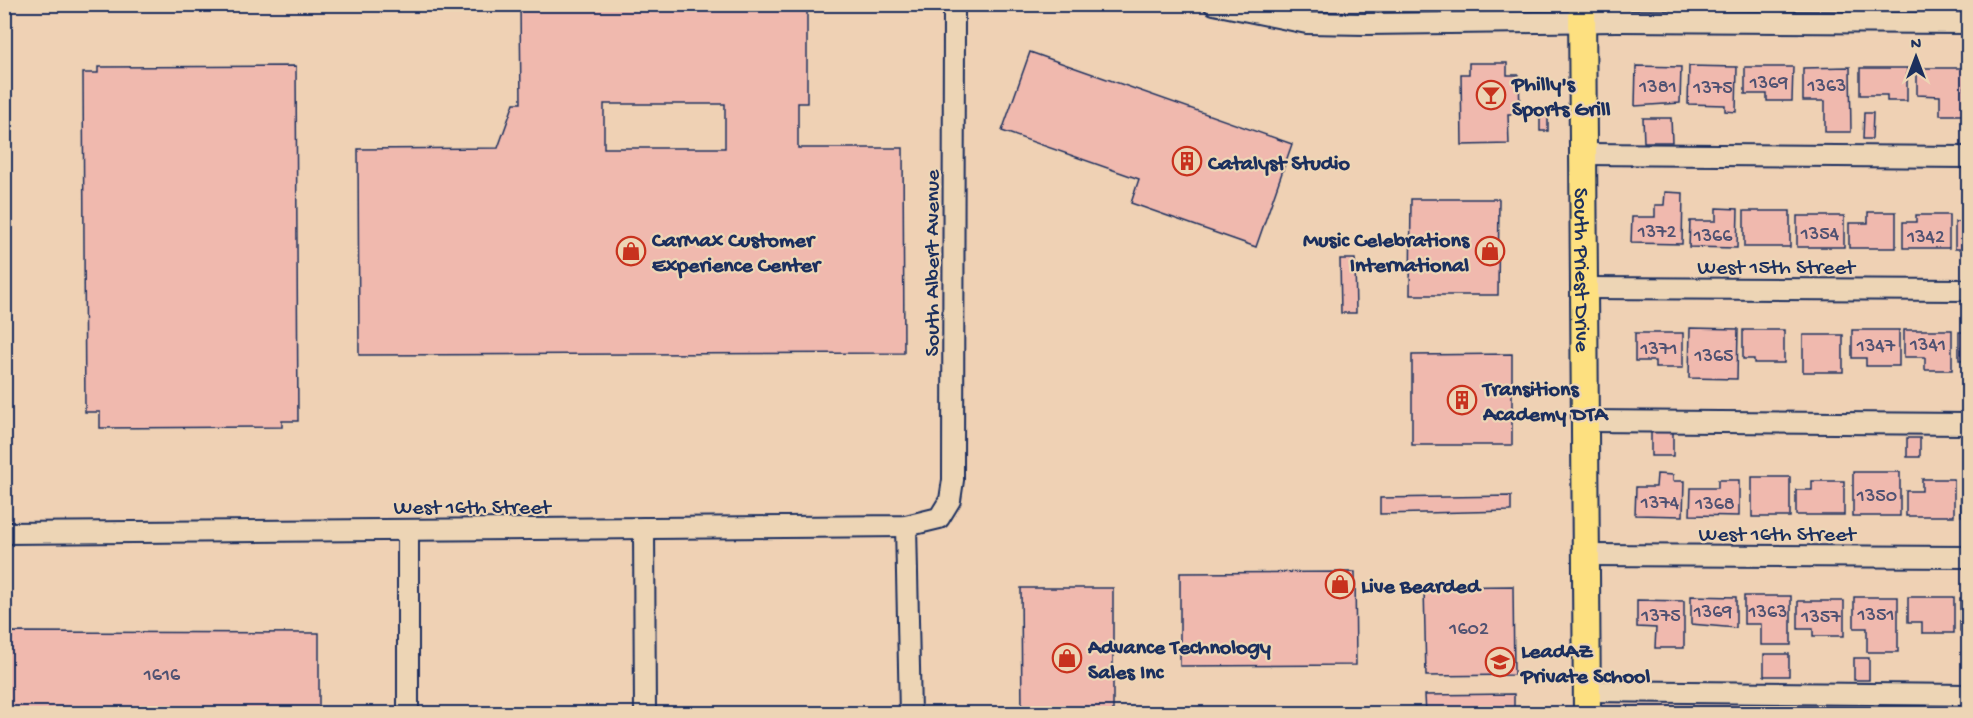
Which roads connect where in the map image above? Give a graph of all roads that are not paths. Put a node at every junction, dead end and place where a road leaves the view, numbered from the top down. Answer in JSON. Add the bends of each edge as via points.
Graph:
{"nodes":[{"id":1,"x":954,"y":4,"type":"edge"},
{"id":2,"x":1214,"y":4,"type":"edge"},
{"id":3,"x":1582,"y":13,"type":"edge"},
{"id":4,"x":1968,"y":23,"type":"edge"},
{"id":5,"x":1583,"y":154,"type":"junction"},
{"id":6,"x":1968,"y":157,"type":"edge"},
{"id":7,"x":1584,"y":288,"type":"junction"},
{"id":8,"x":1968,"y":290,"type":"edge"},
{"id":9,"x":1585,"y":421,"type":"junction"},
{"id":10,"x":1968,"y":424,"type":"edge"},
{"id":11,"x":939,"y":518,"type":"joint"},
{"id":12,"x":906,"y":526,"type":"junction"},
{"id":13,"x":644,"y":528,"type":"junction"},
{"id":14,"x":408,"y":530,"type":"junction"},
{"id":15,"x":4,"y":533,"type":"edge"},
{"id":16,"x":1586,"y":555,"type":"junction"},
{"id":17,"x":1968,"y":557,"type":"edge"},
{"id":18,"x":1968,"y":695,"type":"edge"},
{"id":19,"x":1587,"y":702,"type":"edge"},
{"id":20,"x":408,"y":714,"type":"edge"},
{"id":21,"x":645,"y":714,"type":"edge"},
{"id":22,"x":909,"y":714,"type":"edge"}],
"edges":[{"from":1,"to":11,"type":"street","name":"South Albert Avenue","via":[[953,480],[950,500]]},
{"from":2,"to":3,"type":"street","via":[[1307,23]]},
{"from":3,"to":4,"type":"street"},
{"from":3,"to":5,"type":"main road","name":"South Priest Drive"},
{"from":5,"to":6,"type":"street"},
{"from":5,"to":7,"type":"main road","name":"South Priest Drive"},
{"from":7,"to":8,"type":"street","name":"West 15th Street"},
{"from":7,"to":9,"type":"main road","name":"South Priest Drive"},
{"from":9,"to":10,"type":"street"},
{"from":9,"to":16,"type":"main road","name":"South Priest Drive"},
{"from":11,"to":12,"type":"street","name":"West 16th Street"},
{"from":12,"to":13,"type":"street","name":"West 16th Street"},
{"from":12,"to":22,"type":"street"},
{"from":13,"to":14,"type":"street","name":"West 16th Street"},
{"from":13,"to":21,"type":"street"},
{"from":14,"to":15,"type":"street","name":"West 16th Street"},
{"from":14,"to":20,"type":"street"},
{"from":16,"to":17,"type":"street","name":"West 16th Street"},
{"from":16,"to":19,"type":"main road","name":"South Priest Drive"},
{"from":18,"to":19,"type":"street"}]}
